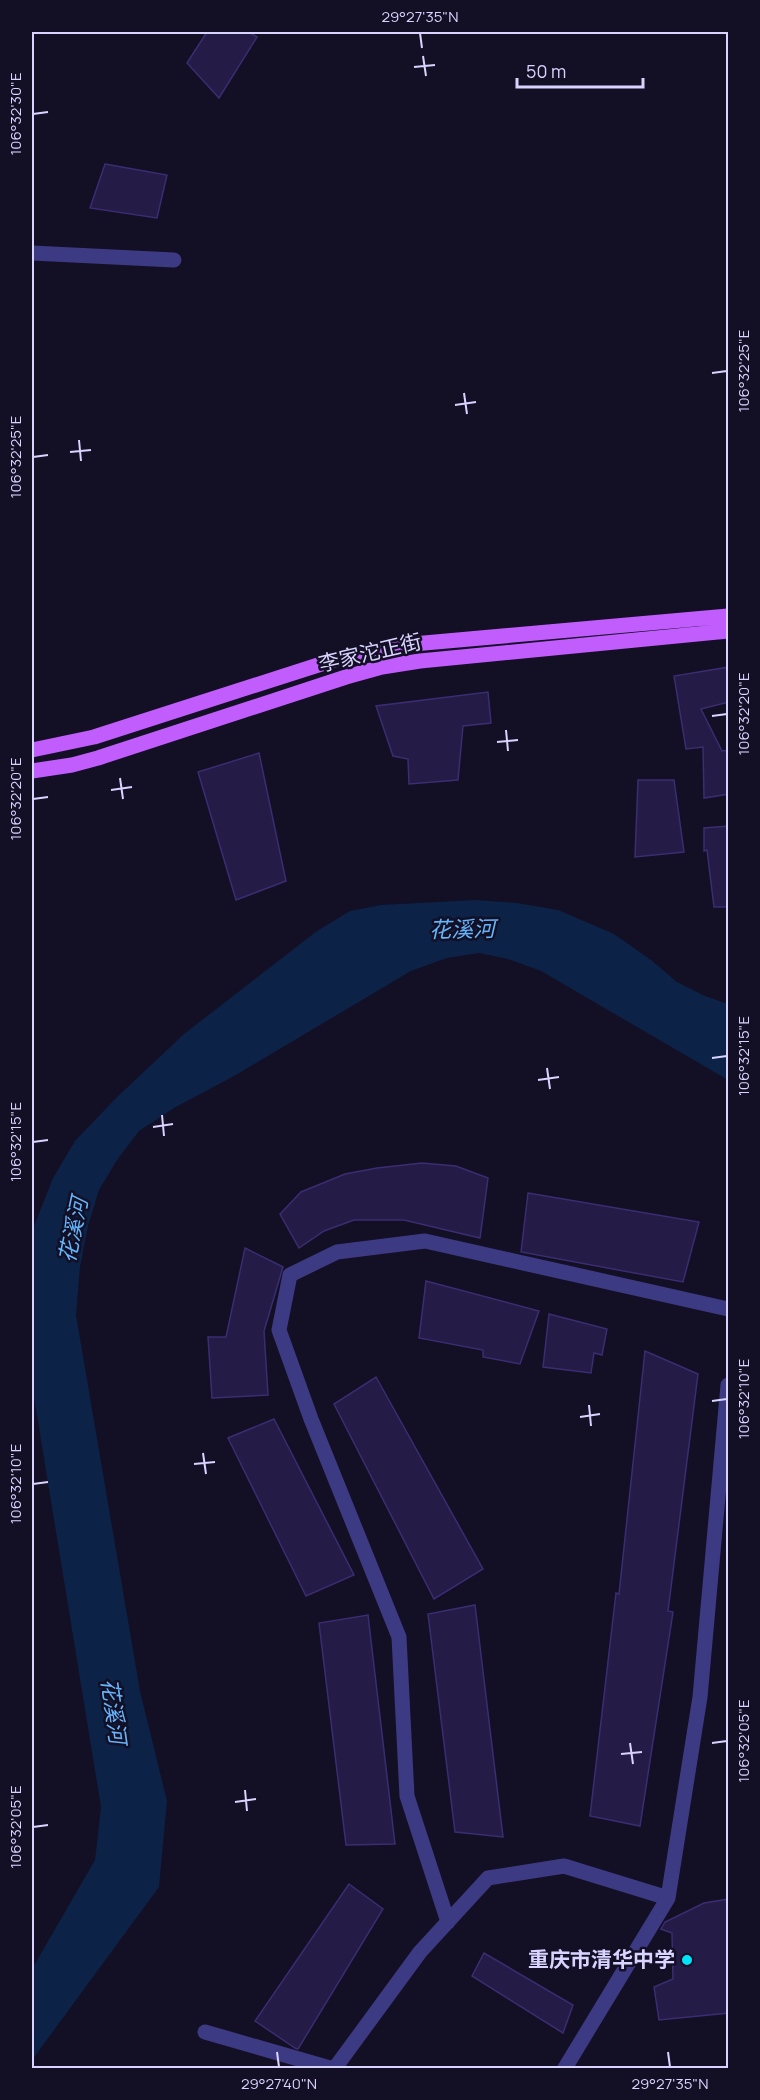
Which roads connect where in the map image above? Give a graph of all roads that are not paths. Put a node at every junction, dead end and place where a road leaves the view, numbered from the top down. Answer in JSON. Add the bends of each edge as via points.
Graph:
{"nodes":[{"id":1,"x":32,"y":253,"type":"edge"},
{"id":2,"x":174,"y":260,"type":"dead end"},
{"id":3,"x":729,"y":616,"type":"edge"},
{"id":4,"x":729,"y":631,"type":"edge"},
{"id":5,"x":32,"y":750,"type":"edge"},
{"id":6,"x":32,"y":771,"type":"edge"},
{"id":7,"x":729,"y":1309,"type":"edge"},
{"id":8,"x":729,"y":1385,"type":"edge"},
{"id":9,"x":668,"y":1898,"type":"junction"},
{"id":10,"x":448,"y":1922,"type":"junction"},
{"id":11,"x":205,"y":2032,"type":"dead end"},
{"id":12,"x":330,"y":2068,"type":"edge"},
{"id":13,"x":335,"y":2068,"type":"edge"},
{"id":14,"x":565,"y":2068,"type":"edge"}],
"edges":[{"from":1,"to":2,"type":"street"},
{"from":3,"to":5,"type":"main road","name":"李家沱正街","via":[[413,644],[373,651],[340,658],[94,737]]},
{"from":4,"to":6,"type":"main road","name":"李家沱正街","via":[[382,667],[98,758]]},
{"from":7,"to":10,"type":"street","via":[[425,1241],[338,1252],[290,1275],[279,1330],[399,1636],[407,1796]]},
{"from":8,"to":9,"type":"street","via":[[700,1696]]},
{"from":9,"to":10,"type":"street","via":[[564,1866],[488,1878]]},
{"from":9,"to":14,"type":"street"},
{"from":10,"to":13,"type":"street","via":[[420,1952]]},
{"from":11,"to":12,"type":"street"}]}
